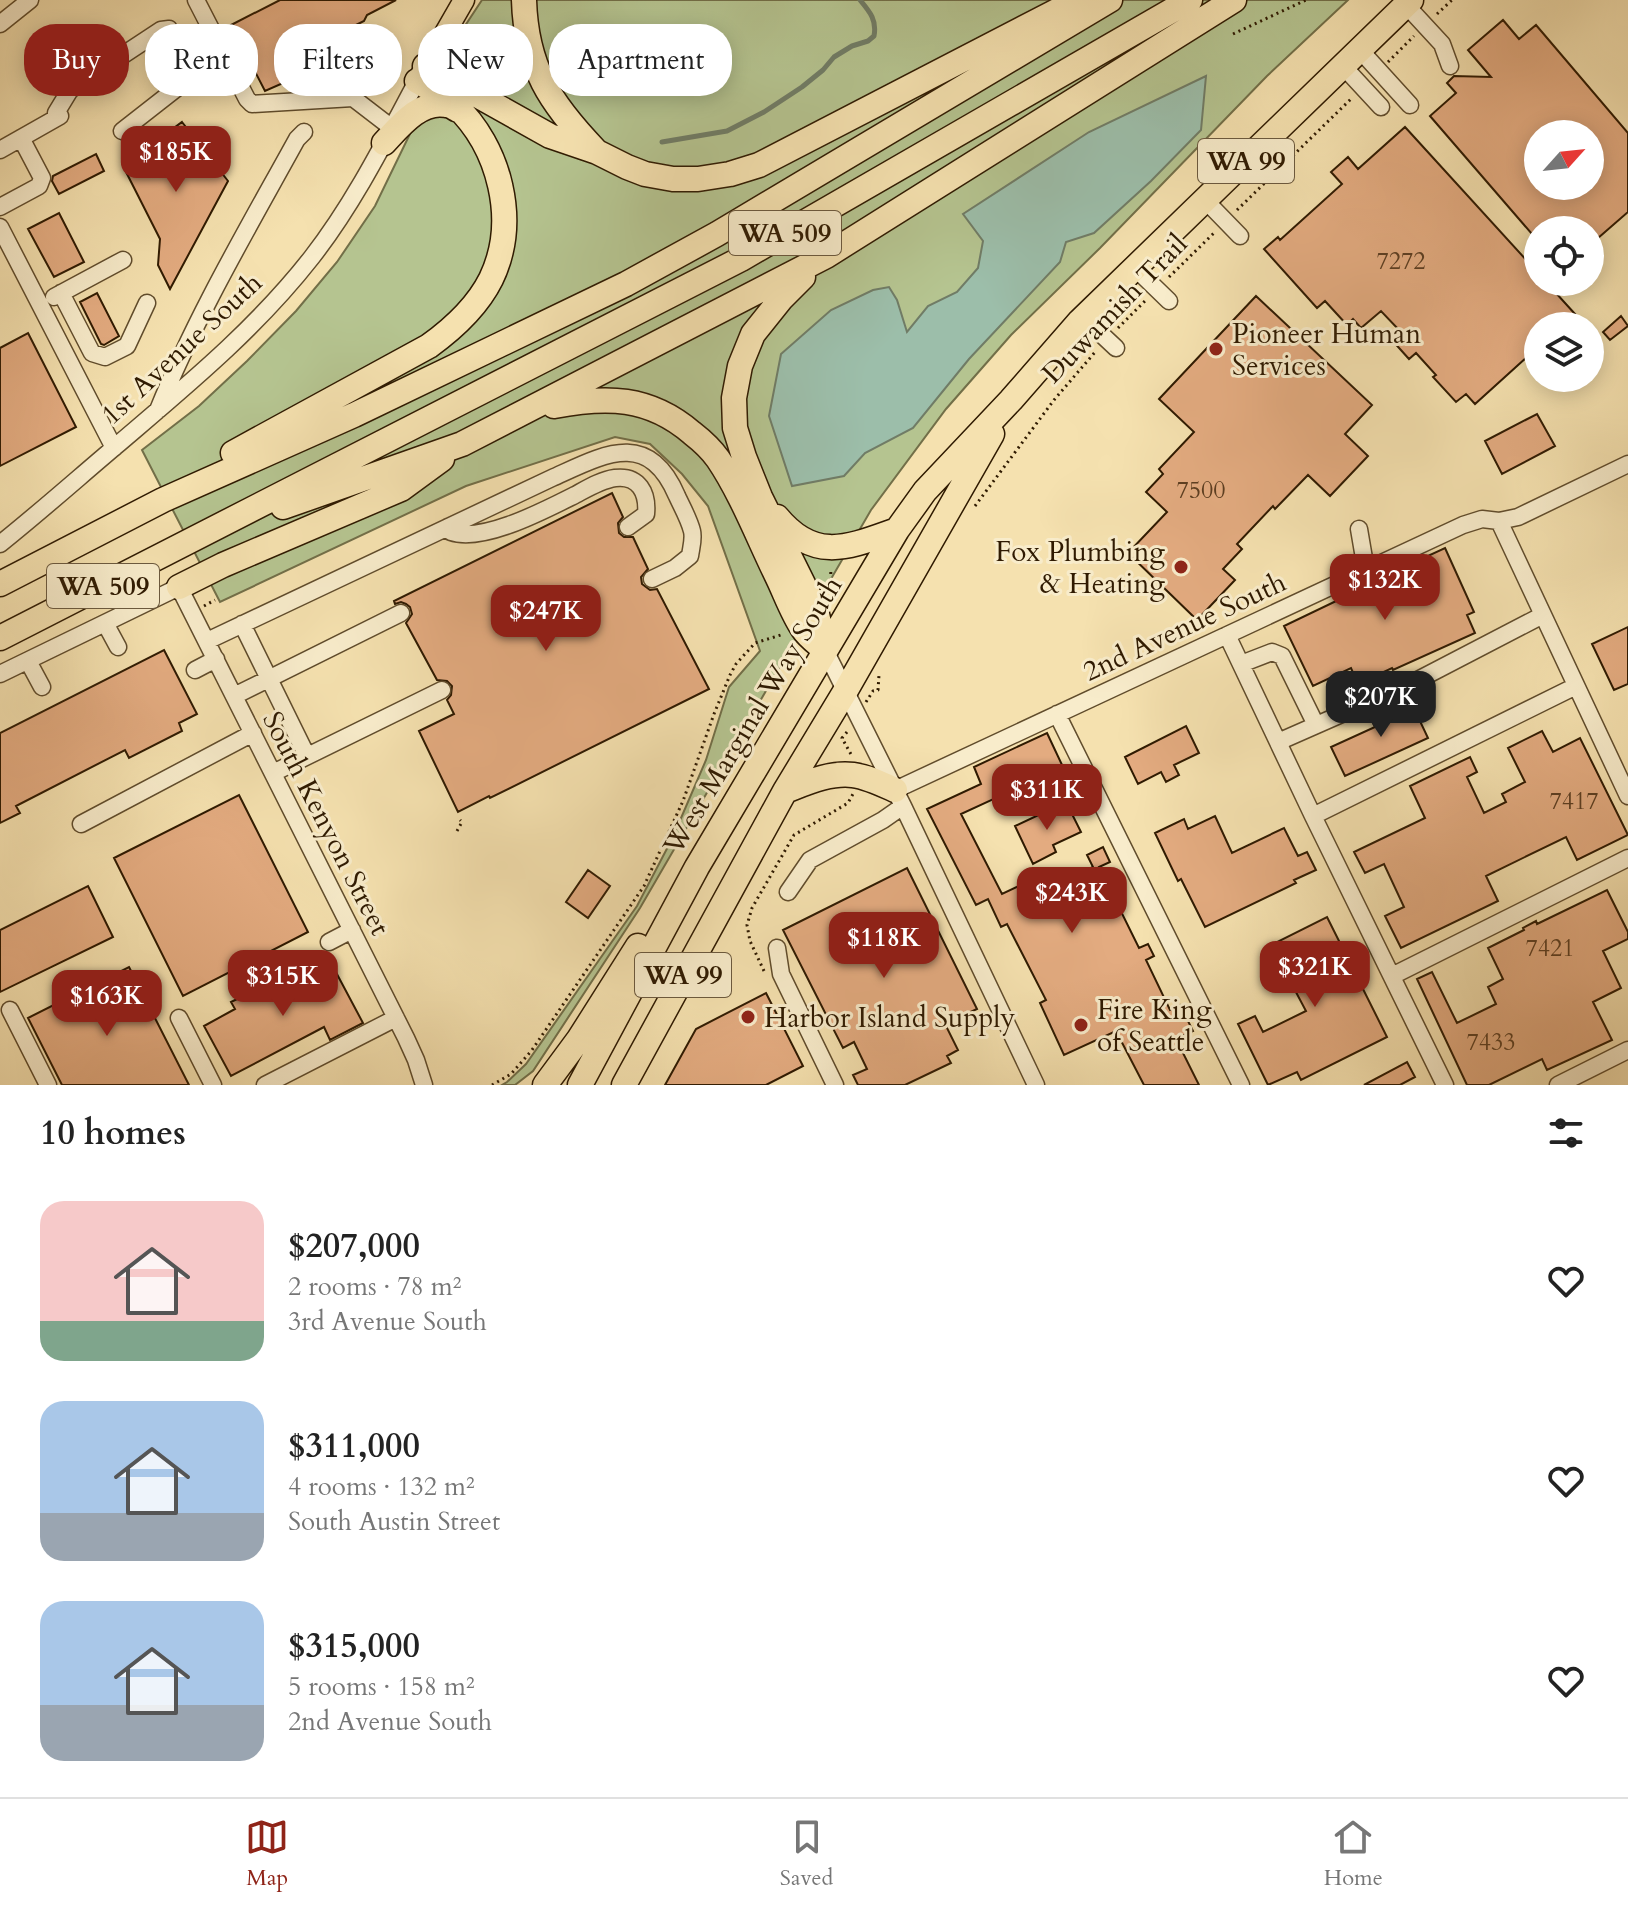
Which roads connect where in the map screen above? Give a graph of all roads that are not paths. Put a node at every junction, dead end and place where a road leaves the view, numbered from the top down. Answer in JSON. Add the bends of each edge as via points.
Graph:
{"nodes":[{"id":1,"x":30,"y":0,"type":"edge"},
{"id":2,"x":196,"y":0,"type":"edge"},
{"id":3,"x":464,"y":0,"type":"edge"},
{"id":4,"x":524,"y":0,"type":"edge"},
{"id":5,"x":1078,"y":0,"type":"edge"},
{"id":6,"x":1110,"y":0,"type":"edge"},
{"id":7,"x":1190,"y":0,"type":"edge"},
{"id":8,"x":1234,"y":0,"type":"edge"},
{"id":9,"x":1408,"y":3,"type":"edge"},
{"id":10,"x":0,"y":24,"type":"edge"},
{"id":11,"x":450,"y":24,"type":"edge"},
{"id":12,"x":1351,"y":58,"type":"junction"},
{"id":13,"x":1450,"y":66,"type":"dead end"},
{"id":14,"x":418,"y":79,"type":"edge"},
{"id":15,"x":445,"y":96,"type":"edge"},
{"id":16,"x":468,"y":96,"type":"edge"},
{"id":17,"x":353,"y":98,"type":"joint"},
{"id":18,"x":1410,"y":105,"type":"dead end"},
{"id":19,"x":1381,"y":107,"type":"dead end"},
{"id":20,"x":462,"y":112,"type":"junction"},
{"id":21,"x":122,"y":131,"type":"dead end"},
{"id":22,"x":304,"y":132,"type":"dead end"},
{"id":23,"x":388,"y":136,"type":"junction"},
{"id":24,"x":21,"y":138,"type":"junction"},
{"id":25,"x":0,"y":150,"type":"edge"},
{"id":26,"x":597,"y":152,"type":"junction"},
{"id":27,"x":1205,"y":200,"type":"junction"},
{"id":28,"x":0,"y":207,"type":"edge"},
{"id":29,"x":0,"y":227,"type":"edge"},
{"id":30,"x":1240,"y":236,"type":"dead end"},
{"id":31,"x":826,"y":256,"type":"junction"},
{"id":32,"x":123,"y":260,"type":"dead end"},
{"id":33,"x":1135,"y":268,"type":"junction"},
{"id":34,"x":61,"y":293,"type":"junction"},
{"id":35,"x":1169,"y":301,"type":"dead end"},
{"id":36,"x":147,"y":303,"type":"dead end"},
{"id":37,"x":40,"y":304,"type":"junction"},
{"id":38,"x":1084,"y":318,"type":"junction"},
{"id":39,"x":1111,"y":344,"type":"road end"},
{"id":40,"x":1011,"y":400,"type":"junction"},
{"id":41,"x":529,"y":411,"type":"junction"},
{"id":42,"x":157,"y":413,"type":"junction"},
{"id":43,"x":462,"y":444,"type":"junction"},
{"id":44,"x":114,"y":448,"type":"junction"},
{"id":45,"x":1628,"y":464,"type":"edge"},
{"id":46,"x":760,"y":497,"type":"junction"},
{"id":47,"x":163,"y":500,"type":"junction"},
{"id":48,"x":1499,"y":521,"type":"junction"},
{"id":49,"x":448,"y":527,"type":"junction"},
{"id":50,"x":628,"y":527,"type":"dead end"},
{"id":51,"x":1359,"y":529,"type":"dead end"},
{"id":52,"x":897,"y":530,"type":"junction"},
{"id":53,"x":205,"y":534,"type":"junction"},
{"id":54,"x":0,"y":544,"type":"edge"},
{"id":55,"x":1366,"y":570,"type":"junction"},
{"id":56,"x":652,"y":579,"type":"dead end"},
{"id":57,"x":0,"y":584,"type":"edge"},
{"id":58,"x":179,"y":587,"type":"junction"},
{"id":59,"x":401,"y":613,"type":"dead end"},
{"id":60,"x":1543,"y":615,"type":"junction"},
{"id":61,"x":105,"y":623,"type":"junction"},
{"id":62,"x":242,"y":624,"type":"junction"},
{"id":63,"x":1227,"y":635,"type":"junction"},
{"id":64,"x":0,"y":638,"type":"edge"},
{"id":65,"x":207,"y":641,"type":"junction"},
{"id":66,"x":118,"y":647,"type":"dead end"},
{"id":67,"x":825,"y":650,"type":"junction"},
{"id":68,"x":216,"y":659,"type":"junction"},
{"id":69,"x":28,"y":661,"type":"junction"},
{"id":70,"x":1241,"y":664,"type":"junction"},
{"id":71,"x":195,"y":670,"type":"dead end"},
{"id":72,"x":0,"y":674,"type":"edge"},
{"id":73,"x":269,"y":678,"type":"junction"},
{"id":74,"x":1576,"y":686,"type":"junction"},
{"id":75,"x":42,"y":687,"type":"dead end"},
{"id":76,"x":442,"y":690,"type":"dead end"},
{"id":77,"x":846,"y":690,"type":"junction"},
{"id":78,"x":234,"y":696,"type":"junction"},
{"id":79,"x":1057,"y":714,"type":"junction"},
{"id":80,"x":1316,"y":725,"type":"junction"},
{"id":81,"x":253,"y":733,"type":"junction"},
{"id":82,"x":1278,"y":742,"type":"junction"},
{"id":83,"x":307,"y":756,"type":"junction"},
{"id":84,"x":273,"y":773,"type":"junction"},
{"id":85,"x":785,"y":791,"type":"junction"},
{"id":86,"x":1628,"y":796,"type":"edge"},
{"id":87,"x":899,"y":798,"type":"junction"},
{"id":88,"x":1313,"y":816,"type":"junction"},
{"id":89,"x":81,"y":824,"type":"dead end"},
{"id":90,"x":1628,"y":858,"type":"edge"},
{"id":91,"x":697,"y":867,"type":"junction"},
{"id":92,"x":788,"y":892,"type":"dead end"},
{"id":93,"x":352,"y":930,"type":"junction"},
{"id":94,"x":329,"y":942,"type":"dead end"},
{"id":95,"x":777,"y":948,"type":"dead end"},
{"id":96,"x":1392,"y":976,"type":"junction"},
{"id":97,"x":10,"y":1010,"type":"dead end"},
{"id":98,"x":179,"y":1018,"type":"dead end"},
{"id":99,"x":396,"y":1018,"type":"junction"},
{"id":100,"x":1628,"y":1050,"type":"edge"},
{"id":101,"x":583,"y":1084,"type":"edge"},
{"id":102,"x":48,"y":1085,"type":"edge"},
{"id":103,"x":213,"y":1085,"type":"edge"},
{"id":104,"x":265,"y":1085,"type":"edge"},
{"id":105,"x":424,"y":1085,"type":"edge"},
{"id":106,"x":545,"y":1085,"type":"edge"},
{"id":107,"x":624,"y":1085,"type":"edge"},
{"id":108,"x":835,"y":1085,"type":"edge"},
{"id":109,"x":1036,"y":1085,"type":"edge"},
{"id":110,"x":1241,"y":1085,"type":"edge"},
{"id":111,"x":1445,"y":1085,"type":"edge"},
{"id":112,"x":1558,"y":1085,"type":"edge"}],
"edges":[{"from":1,"to":10,"type":"street"},
{"from":2,"to":17,"type":"street","via":[[252,104]]},
{"from":3,"to":11,"type":"main road","name":"1st Avenue South"},
{"from":4,"to":26,"type":"highway","via":[[531,55],[544,84],[562,114]]},
{"from":5,"to":26,"type":"highway","via":[[759,165],[730,174],[673,179],[645,174]]},
{"from":6,"to":47,"type":"highway","number":"WA 509","via":[[626,284]]},
{"from":7,"to":53,"type":"highway","number":"WA 509","via":[[741,259]]},
{"from":8,"to":31,"type":"highway"},
{"from":9,"to":12,"type":"highway","name":"West Marginal Way South","number":"WA 99"},
{"from":9,"to":13,"type":"street","via":[[1442,44]]},
{"from":12,"to":18,"type":"street","via":[[1379,71]]},
{"from":12,"to":19,"type":"street","via":[[1363,87]]},
{"from":12,"to":27,"type":"highway","name":"West Marginal Way South","number":"WA 99"},
{"from":14,"to":23,"type":"street","name":"1st Avenue South"},
{"from":15,"to":20,"type":"highway"},
{"from":16,"to":26,"type":"highway","via":[[550,136]]},
{"from":17,"to":23,"type":"street"},
{"from":20,"to":23,"type":"highway","via":[[445,104],[424,108]]},
{"from":20,"to":47,"type":"highway","via":[[493,162],[504,212],[498,261],[462,320],[429,346],[168,489]]},
{"from":21,"to":24,"type":"street","via":[[191,77],[169,29],[70,90],[58,114]]},
{"from":22,"to":42,"type":"street","via":[[196,324]]},
{"from":23,"to":42,"type":"street","name":"1st Avenue South","via":[[337,223],[283,293]]},
{"from":24,"to":25,"type":"street"},
{"from":24,"to":28,"type":"street","via":[[42,178],[39,186]]},
{"from":27,"to":30,"type":"street"},
{"from":27,"to":33,"type":"highway","name":"West Marginal Way South","number":"WA 99"},
{"from":29,"to":37,"type":"street"},
{"from":31,"to":41,"type":"highway"},
{"from":31,"to":46,"type":"highway","via":[[753,334],[740,366],[735,428]]},
{"from":32,"to":34,"type":"street"},
{"from":33,"to":35,"type":"street"},
{"from":33,"to":38,"type":"highway","name":"West Marginal Way South","number":"WA 99"},
{"from":34,"to":36,"type":"street","via":[[92,353],[105,357],[127,346]]},
{"from":34,"to":37,"type":"street"},
{"from":37,"to":44,"type":"street"},
{"from":38,"to":39,"type":"street"},
{"from":38,"to":40,"type":"highway","name":"West Marginal Way South","number":"WA 99"},
{"from":40,"to":52,"type":"highway","name":"West Marginal Way South","number":"WA 99","via":[[925,491]]},
{"from":40,"to":77,"type":"highway","name":"West Marginal Way South"},
{"from":41,"to":43,"type":"highway"},
{"from":41,"to":67,"type":"highway","via":[[611,400],[638,403],[679,421],[717,457],[804,631]]},
{"from":42,"to":44,"type":"street","name":"1st Avenue South"},
{"from":43,"to":53,"type":"highway"},
{"from":43,"to":58,"type":"highway","via":[[401,489]]},
{"from":44,"to":54,"type":"street","name":"1st Avenue South"},
{"from":45,"to":48,"type":"street","name":"2nd Avenue South","via":[[1518,517]]},
{"from":46,"to":52,"type":"highway","via":[[787,529],[816,545],[835,548]]},
{"from":46,"to":67,"type":"highway","via":[[816,610]]},
{"from":47,"to":57,"type":"highway","number":"WA 509"},
{"from":48,"to":55,"type":"street","name":"2nd Avenue South","via":[[1473,520]]},
{"from":48,"to":60,"type":"street"},
{"from":49,"to":50,"type":"street","via":[[468,535],[493,531],[618,477],[640,485],[647,501],[646,514]]},
{"from":49,"to":56,"type":"street","via":[[592,460],[638,453],[657,465],[675,491],[693,534],[690,556]]},
{"from":49,"to":62,"type":"street"},
{"from":51,"to":55,"type":"street"},
{"from":52,"to":67,"type":"highway","name":"West Marginal Way South","number":"WA 99"},
{"from":53,"to":64,"type":"highway","number":"WA 509"},
{"from":55,"to":63,"type":"street","name":"2nd Avenue South"},
{"from":58,"to":61,"type":"street"},
{"from":58,"to":65,"type":"street","name":"South Kenyon Street"},
{"from":59,"to":73,"type":"street"},
{"from":60,"to":74,"type":"street"},
{"from":60,"to":80,"type":"street","via":[[1412,683]]},
{"from":61,"to":66,"type":"street"},
{"from":61,"to":69,"type":"street"},
{"from":62,"to":65,"type":"street"},
{"from":62,"to":73,"type":"street"},
{"from":63,"to":70,"type":"street"},
{"from":63,"to":79,"type":"street","name":"2nd Avenue South"},
{"from":65,"to":68,"type":"street","name":"South Kenyon Street"},
{"from":67,"to":77,"type":"street"},
{"from":67,"to":91,"type":"highway","name":"West Marginal Way South","number":"WA 99"},
{"from":68,"to":71,"type":"street"},
{"from":68,"to":78,"type":"street","name":"South Kenyon Street"},
{"from":69,"to":72,"type":"street"},
{"from":69,"to":75,"type":"street"},
{"from":70,"to":80,"type":"street","via":[[1272,652],[1282,656]]},
{"from":70,"to":82,"type":"street"},
{"from":73,"to":78,"type":"street"},
{"from":73,"to":83,"type":"street"},
{"from":74,"to":86,"type":"street"},
{"from":74,"to":88,"type":"street"},
{"from":76,"to":83,"type":"street"},
{"from":77,"to":85,"type":"highway","name":"West Marginal Way South","number":"WA 99"},
{"from":77,"to":87,"type":"street"},
{"from":78,"to":81,"type":"street","name":"South Kenyon Street"},
{"from":79,"to":87,"type":"street","name":"2nd Avenue South"},
{"from":79,"to":110,"type":"street"},
{"from":80,"to":82,"type":"street"},
{"from":81,"to":84,"type":"street","name":"South Kenyon Street"},
{"from":81,"to":89,"type":"street"},
{"from":82,"to":88,"type":"street"},
{"from":83,"to":84,"type":"street"},
{"from":84,"to":93,"type":"street","name":"South Kenyon Street"},
{"from":85,"to":87,"type":"highway","via":[[852,775],[874,781]]},
{"from":85,"to":107,"type":"highway","name":"West Marginal Way South","number":"WA 99"},
{"from":87,"to":92,"type":"street","name":"2nd Avenue South","via":[[883,820],[810,860]]},
{"from":87,"to":109,"type":"street"},
{"from":88,"to":96,"type":"street"},
{"from":90,"to":96,"type":"street"},
{"from":91,"to":101,"type":"highway","name":"West Marginal Way South","number":"WA 99"},
{"from":91,"to":106,"type":"highway"},
{"from":93,"to":94,"type":"street"},
{"from":93,"to":99,"type":"street","name":"South Kenyon Street"},
{"from":95,"to":108,"type":"street","via":[[781,974]]},
{"from":96,"to":111,"type":"street"},
{"from":97,"to":102,"type":"street"},
{"from":98,"to":103,"type":"street"},
{"from":99,"to":104,"type":"street"},
{"from":99,"to":105,"type":"street","name":"South Kenyon Street"},
{"from":100,"to":112,"type":"street"}]}
